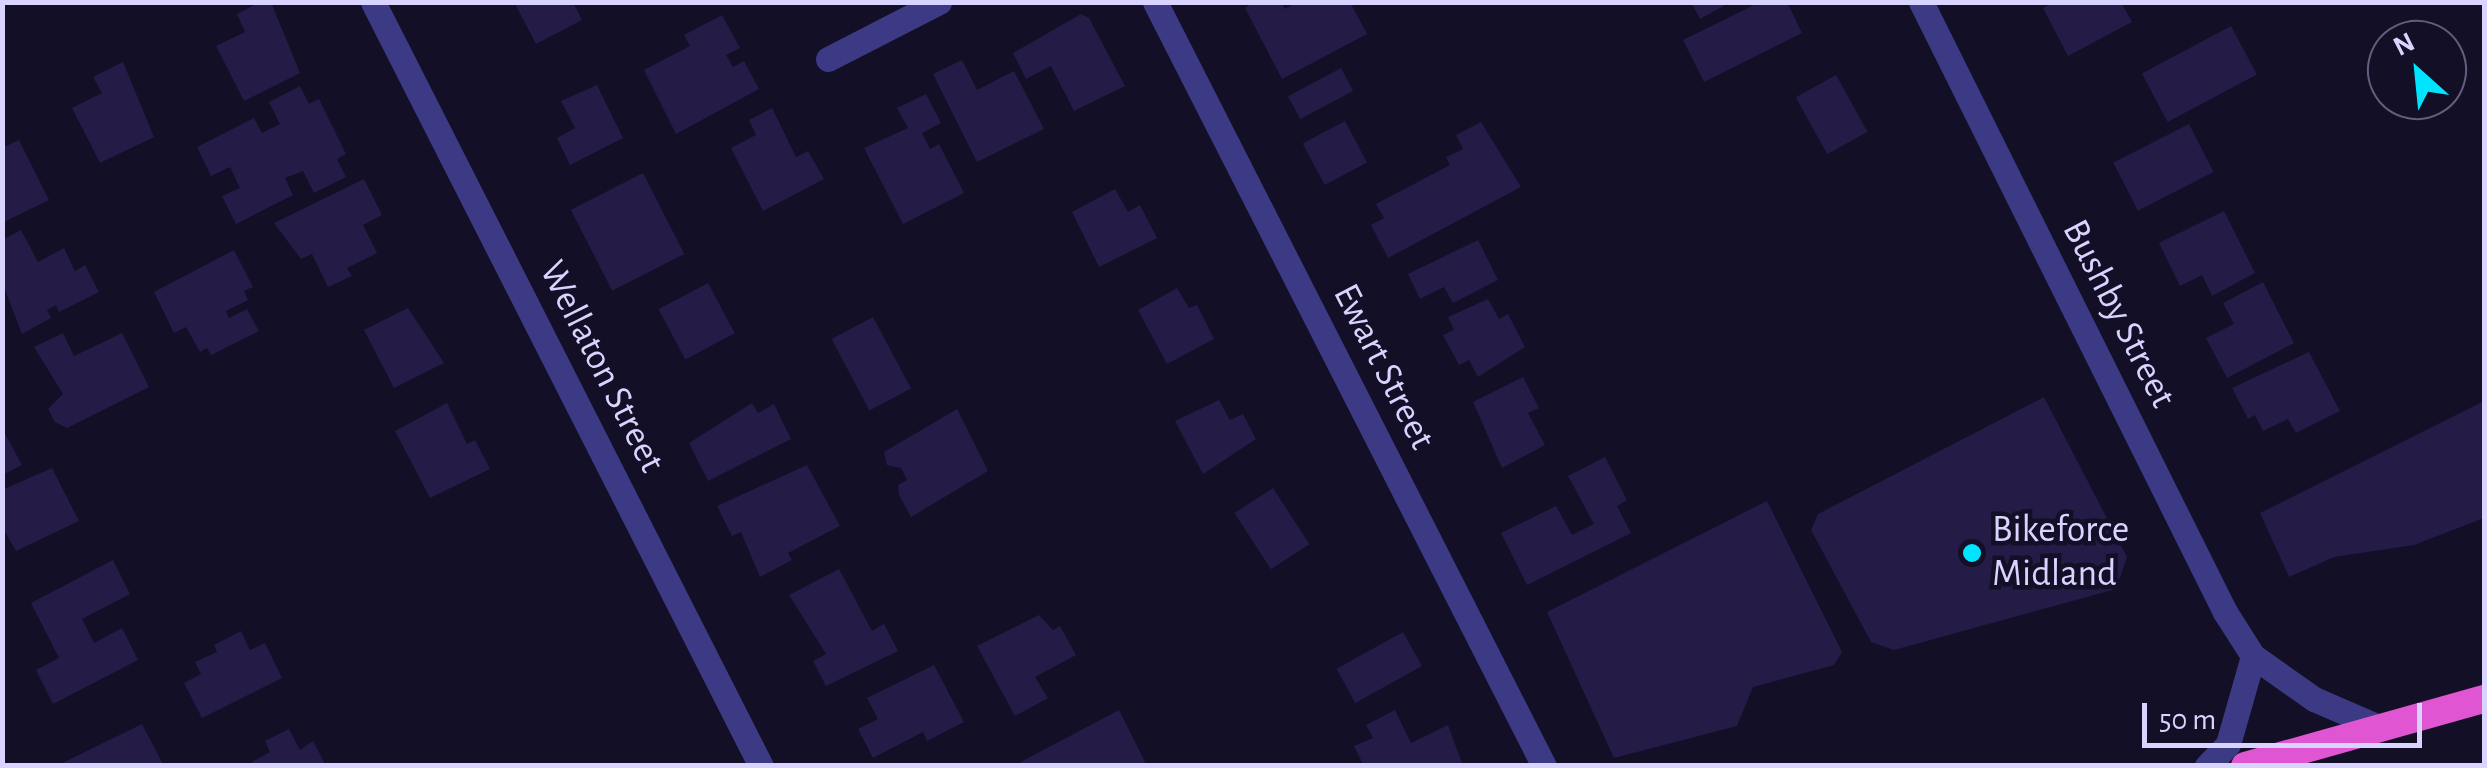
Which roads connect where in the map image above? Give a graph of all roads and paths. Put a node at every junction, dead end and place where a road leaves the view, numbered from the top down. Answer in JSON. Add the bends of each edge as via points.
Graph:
{"nodes":[{"id":1,"x":373,"y":2,"type":"edge"},
{"id":2,"x":939,"y":2,"type":"edge"},
{"id":3,"x":1155,"y":2,"type":"edge"},
{"id":4,"x":1920,"y":2,"type":"edge"},
{"id":5,"x":828,"y":59,"type":"dead end"},
{"id":6,"x":2253,"y":656,"type":"junction"},
{"id":7,"x":2484,"y":699,"type":"edge"},
{"id":8,"x":2381,"y":728,"type":"junction"},
{"id":9,"x":2304,"y":758,"type":"edge"},
{"id":10,"x":761,"y":766,"type":"edge"},
{"id":11,"x":1544,"y":766,"type":"edge"},
{"id":12,"x":2207,"y":766,"type":"edge"},
{"id":13,"x":2245,"y":766,"type":"edge"}],
"edges":[{"from":1,"to":10,"type":"street","name":"Wellaton Street"},
{"from":2,"to":5,"type":"street"},
{"from":3,"to":11,"type":"street","name":"Ewart Street"},
{"from":4,"to":6,"type":"street","name":"Bushby Street"},
{"from":6,"to":8,"type":"street","name":"Bushby Street","via":[[2314,699]]},
{"from":6,"to":12,"type":"street","via":[[2228,744]]},
{"from":7,"to":8,"type":"highway"},
{"from":8,"to":9,"type":"highway"},
{"from":9,"to":13,"type":"highway"}]}
